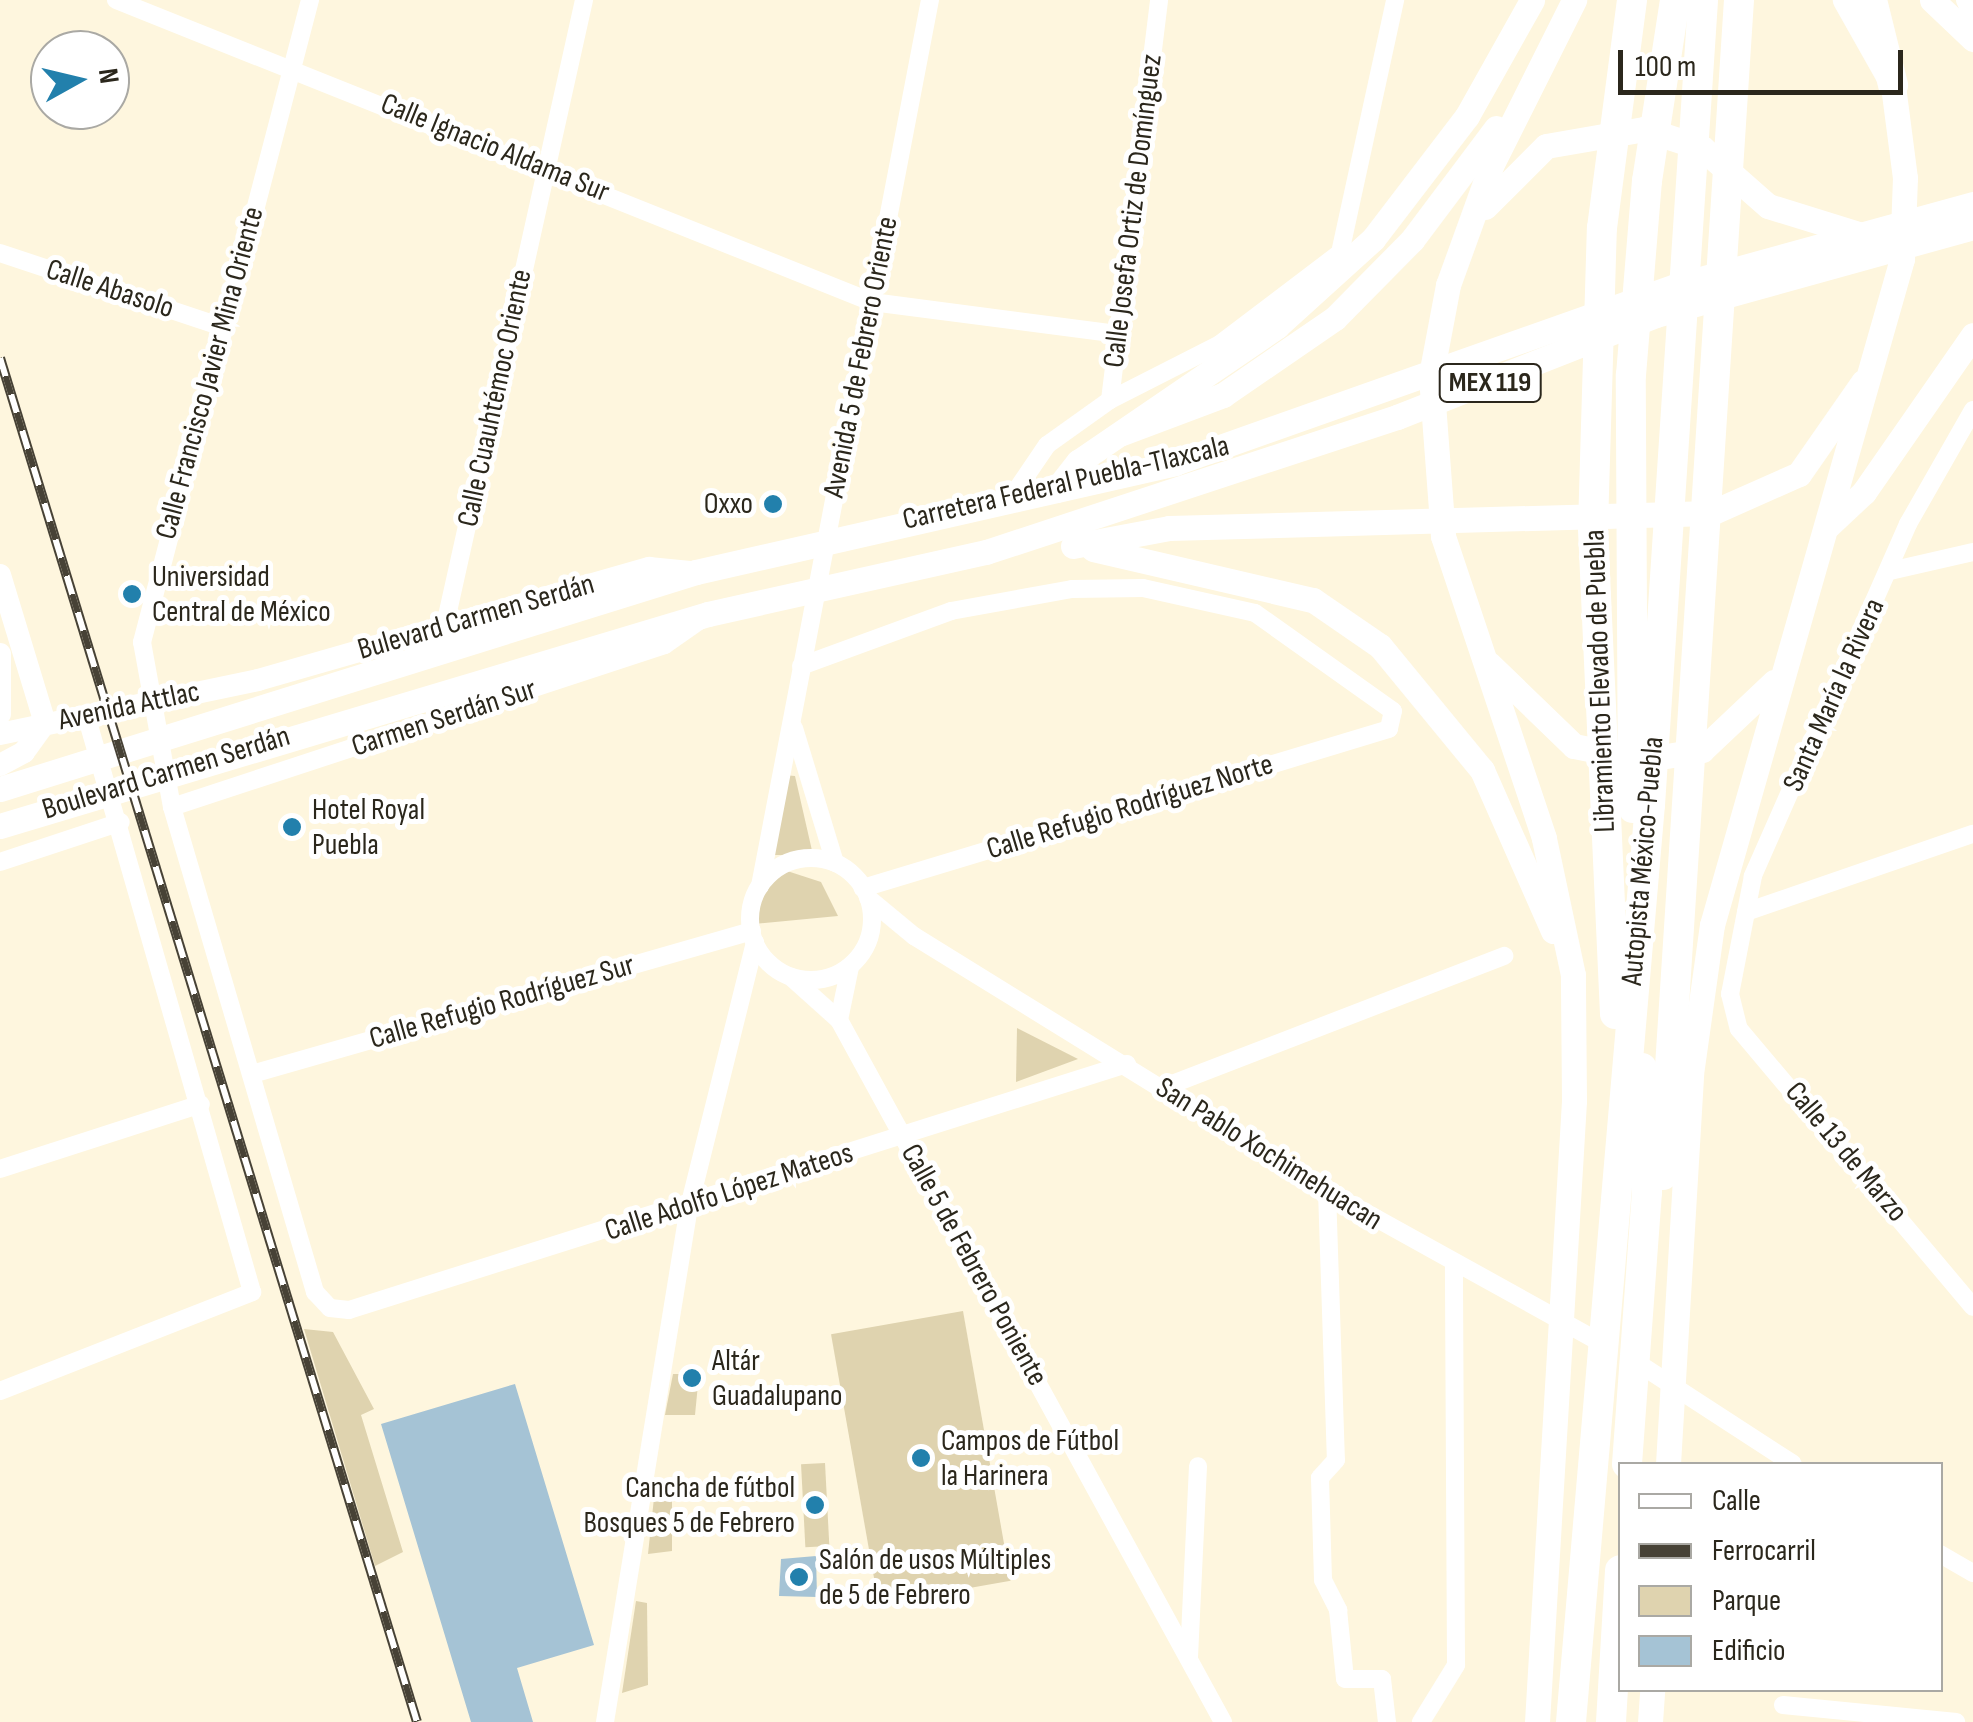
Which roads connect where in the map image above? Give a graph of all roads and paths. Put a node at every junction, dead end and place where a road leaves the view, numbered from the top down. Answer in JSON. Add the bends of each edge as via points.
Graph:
{"nodes":[{"id":1,"x":116,"y":0,"type":"edge"},
{"id":2,"x":310,"y":0,"type":"edge"},
{"id":3,"x":584,"y":0,"type":"edge"},
{"id":4,"x":930,"y":0,"type":"edge"},
{"id":5,"x":1159,"y":0,"type":"edge"},
{"id":6,"x":1395,"y":0,"type":"edge"},
{"id":7,"x":1532,"y":0,"type":"edge"},
{"id":8,"x":1574,"y":0,"type":"edge"},
{"id":9,"x":1632,"y":0,"type":"edge"},
{"id":10,"x":1676,"y":0,"type":"edge"},
{"id":11,"x":1703,"y":0,"type":"edge"},
{"id":12,"x":1739,"y":0,"type":"edge"},
{"id":13,"x":1845,"y":0,"type":"edge"},
{"id":14,"x":1872,"y":0,"type":"edge"},
{"id":15,"x":1932,"y":0,"type":"edge"},
{"id":16,"x":1965,"y":0,"type":"edge"},
{"id":17,"x":1973,"y":18,"type":"edge"},
{"id":18,"x":1973,"y":39,"type":"edge"},
{"id":19,"x":291,"y":64,"type":"junction"},
{"id":20,"x":1532,"y":76,"type":"junction"},
{"id":21,"x":1893,"y":85,"type":"junction"},
{"id":22,"x":546,"y":170,"type":"junction"},
{"id":23,"x":1973,"y":204,"type":"edge"},
{"id":24,"x":1973,"y":227,"type":"edge"},
{"id":25,"x":1466,"y":237,"type":"junction"},
{"id":26,"x":1874,"y":238,"type":"junction"},
{"id":27,"x":0,"y":253,"type":"edge"},
{"id":28,"x":872,"y":302,"type":"junction"},
{"id":29,"x":220,"y":326,"type":"junction"},
{"id":30,"x":1117,"y":334,"type":"junction"},
{"id":31,"x":1973,"y":334,"type":"edge"},
{"id":32,"x":1872,"y":365,"type":"junction"},
{"id":33,"x":1110,"y":400,"type":"junction"},
{"id":34,"x":1973,"y":410,"type":"edge"},
{"id":35,"x":1122,"y":432,"type":"junction"},
{"id":36,"x":1056,"y":490,"type":"junction"},
{"id":37,"x":1012,"y":498,"type":"junction"},
{"id":38,"x":1829,"y":525,"type":"junction"},
{"id":39,"x":826,"y":538,"type":"junction"},
{"id":40,"x":1009,"y":544,"type":"junction"},
{"id":41,"x":1073,"y":546,"type":"junction"},
{"id":42,"x":1973,"y":552,"type":"edge"},
{"id":43,"x":1890,"y":571,"type":"junction"},
{"id":44,"x":696,"y":572,"type":"junction"},
{"id":45,"x":0,"y":575,"type":"edge"},
{"id":46,"x":818,"y":589,"type":"junction"},
{"id":47,"x":708,"y":614,"type":"junction"},
{"id":48,"x":445,"y":625,"type":"junction"},
{"id":49,"x":1471,"y":634,"type":"junction"},
{"id":50,"x":0,"y":654,"type":"edge"},
{"id":51,"x":1785,"y":665,"type":"junction"},
{"id":52,"x":801,"y":666,"type":"junction"},
{"id":53,"x":258,"y":680,"type":"joint"},
{"id":54,"x":323,"y":684,"type":"joint"},
{"id":55,"x":150,"y":702,"type":"junction"},
{"id":56,"x":791,"y":713,"type":"junction"},
{"id":57,"x":0,"y":714,"type":"edge"},
{"id":58,"x":86,"y":715,"type":"junction"},
{"id":59,"x":333,"y":721,"type":"joint"},
{"id":60,"x":45,"y":723,"type":"junction"},
{"id":61,"x":0,"y":734,"type":"edge"},
{"id":62,"x":5,"y":779,"type":"edge"},
{"id":63,"x":172,"y":808,"type":"junction"},
{"id":64,"x":122,"y":822,"type":"junction"},
{"id":65,"x":0,"y":826,"type":"edge"},
{"id":66,"x":1973,"y":834,"type":"edge"},
{"id":67,"x":0,"y":862,"type":"edge"},
{"id":68,"x":835,"y":863,"type":"junction"},
{"id":69,"x":1723,"y":870,"type":"junction"},
{"id":70,"x":1754,"y":876,"type":"junction"},
{"id":71,"x":760,"y":886,"type":"junction"},
{"id":72,"x":866,"y":893,"type":"junction"},
{"id":73,"x":1746,"y":912,"type":"junction"},
{"id":74,"x":914,"y":936,"type":"junction"},
{"id":75,"x":753,"y":937,"type":"junction"},
{"id":76,"x":867,"y":942,"type":"junction"},
{"id":77,"x":1504,"y":956,"type":"dead end"},
{"id":78,"x":850,"y":966,"type":"junction"},
{"id":79,"x":791,"y":977,"type":"junction"},
{"id":80,"x":1730,"y":994,"type":"joint"},
{"id":81,"x":1575,"y":1010,"type":"junction"},
{"id":82,"x":840,"y":1020,"type":"junction"},
{"id":83,"x":1127,"y":1064,"type":"junction"},
{"id":84,"x":252,"y":1074,"type":"junction"},
{"id":85,"x":1162,"y":1088,"type":"junction"},
{"id":86,"x":201,"y":1104,"type":"junction"},
{"id":87,"x":903,"y":1135,"type":"junction"},
{"id":88,"x":0,"y":1169,"type":"edge"},
{"id":89,"x":1327,"y":1191,"type":"junction"},
{"id":90,"x":689,"y":1207,"type":"junction"},
{"id":91,"x":1454,"y":1268,"type":"junction"},
{"id":92,"x":1973,"y":1307,"type":"edge"},
{"id":93,"x":330,"y":1308,"type":"joint"},
{"id":94,"x":0,"y":1392,"type":"edge"},
{"id":95,"x":1628,"y":1462,"type":"edge"},
{"id":96,"x":1645,"y":1462,"type":"edge"},
{"id":97,"x":1668,"y":1462,"type":"edge"},
{"id":98,"x":1789,"y":1462,"type":"edge"},
{"id":99,"x":1198,"y":1466,"type":"dead end"},
{"id":100,"x":1943,"y":1556,"type":"edge"},
{"id":101,"x":1973,"y":1574,"type":"edge"},
{"id":102,"x":1618,"y":1604,"type":"edge"},
{"id":103,"x":1190,"y":1658,"type":"junction"},
{"id":104,"x":1628,"y":1692,"type":"edge"},
{"id":105,"x":1652,"y":1692,"type":"edge"},
{"id":106,"x":1783,"y":1706,"type":"dead end"},
{"id":107,"x":605,"y":1722,"type":"edge"},
{"id":108,"x":1223,"y":1722,"type":"edge"},
{"id":109,"x":1388,"y":1722,"type":"edge"},
{"id":110,"x":1421,"y":1722,"type":"edge"},
{"id":111,"x":1537,"y":1722,"type":"edge"},
{"id":112,"x":1571,"y":1722,"type":"edge"},
{"id":113,"x":1582,"y":1722,"type":"edge"},
{"id":114,"x":1611,"y":1722,"type":"edge"},
{"id":115,"x":1625,"y":1722,"type":"edge"},
{"id":116,"x":1650,"y":1722,"type":"edge"},
{"id":117,"x":1956,"y":1722,"type":"edge"}],
"edges":[{"from":1,"to":19,"type":"street","name":"Calle Ignacio Aldama Sur"},
{"from":2,"to":19,"type":"street","name":"Calle Francisco Javier Mina Oriente"},
{"from":3,"to":22,"type":"street","name":"Calle Cuauhtémoc Oriente"},
{"from":4,"to":28,"type":"street","name":"Avenida 5 de Febrero Oriente"},
{"from":5,"to":30,"type":"street","name":"Calle Josefa Ortiz de Domínguez"},
{"from":6,"to":33,"type":"street","via":[[1340,253],[1220,344]]},
{"from":7,"to":35,"type":"main road","via":[[1467,116],[1373,239],[1277,326]]},
{"from":8,"to":20,"type":"main road"},
{"from":9,"to":113,"type":"highway","name":"Libramiento Elevado de Puebla","via":[[1602,228],[1594,527],[1618,1080],[1614,1276]]},
{"from":10,"to":95,"type":"highway","name":"Libramiento Elevado de Puebla","via":[[1638,264],[1628,476],[1647,1192]]},
{"from":11,"to":112,"type":"highway","name":"Autopista México-Puebla","via":[[1650,805]]},
{"from":12,"to":96,"type":"highway","name":"Autopista México-Puebla","via":[[1682,803]]},
{"from":13,"to":21,"type":"main road"},
{"from":14,"to":21,"type":"highway"},
{"from":15,"to":18,"type":"main road"},
{"from":16,"to":17,"type":"street"},
{"from":19,"to":22,"type":"street","name":"Calle Ignacio Aldama Sur"},
{"from":19,"to":29,"type":"street","name":"Calle Francisco Javier Mina Oriente"},
{"from":20,"to":25,"type":"main road"},
{"from":20,"to":35,"type":"main road","via":[[1412,240],[1335,318],[1224,396]]},
{"from":21,"to":32,"type":"main road","via":[[1905,178],[1902,259]]},
{"from":22,"to":28,"type":"street","name":"Calle Ignacio Aldama Sur"},
{"from":22,"to":48,"type":"street","name":"Calle Cuauhtémoc Oriente"},
{"from":23,"to":26,"type":"main road","name":"Carretera Federal Puebla-Tlaxcala","number":"MEX 119"},
{"from":24,"to":40,"type":"main road","name":"Carretera Federal Puebla-Tlaxcala","number":"MEX 119","via":[[1656,315],[1397,417]]},
{"from":25,"to":26,"type":"main road","via":[[1533,153],[1626,128],[1702,148],[1768,206]]},
{"from":25,"to":49,"type":"main road","via":[[1436,336],[1432,424],[1444,536]]},
{"from":26,"to":36,"type":"main road","name":"Carretera Federal Puebla-Tlaxcala","number":"MEX 119","via":[[1708,276],[1175,463]]},
{"from":27,"to":29,"type":"street","name":"Calle Abasolo"},
{"from":28,"to":30,"type":"street","name":"Calle Ignacio Aldama Sur"},
{"from":28,"to":39,"type":"street","name":"Avenida 5 de Febrero Oriente"},
{"from":29,"to":55,"type":"street","name":"Calle Francisco Javier Mina Oriente","via":[[144,626]]},
{"from":30,"to":33,"type":"street","name":"Calle Josefa Ortiz de Domínguez"},
{"from":31,"to":38,"type":"main road","via":[[1864,492]]},
{"from":32,"to":38,"type":"main road"},
{"from":32,"to":41,"type":"main road","via":[[1799,474],[1710,513],[1169,528]]},
{"from":33,"to":37,"type":"street","name":"Calle Josefa Ortiz de Domínguez","via":[[1047,445]]},
{"from":34,"to":43,"type":"street","name":"Santa María la Rivera"},
{"from":35,"to":36,"type":"main road","via":[[1078,462]]},
{"from":36,"to":37,"type":"main road","name":"Carretera Federal Puebla-Tlaxcala"},
{"from":37,"to":39,"type":"main road","name":"Carretera Federal Puebla-Tlaxcala"},
{"from":38,"to":51,"type":"main road"},
{"from":39,"to":44,"type":"main road","name":"Carretera Federal Puebla-Tlaxcala"},
{"from":39,"to":46,"type":"street","name":"Avenida 5 de Febrero Oriente"},
{"from":40,"to":41,"type":"main road"},
{"from":40,"to":46,"type":"main road","name":"Carretera Federal Puebla-Tlaxcala"},
{"from":41,"to":81,"type":"main road","via":[[1222,572],[1313,600],[1403,667],[1500,802]]},
{"from":42,"to":43,"type":"street"},
{"from":43,"to":70,"type":"street","name":"Santa María la Rivera"},
{"from":44,"to":48,"type":"main road","name":"Bulevard Carmen Serdán","via":[[649,568]]},
{"from":44,"to":54,"type":"main road","name":"Carretera Federal Puebla-Tlaxcala"},
{"from":45,"to":60,"type":"main road"},
{"from":46,"to":47,"type":"main road","name":"Carretera Federal Puebla-Tlaxcala"},
{"from":46,"to":52,"type":"street","name":"Avenida 5 de Febrero Oriente"},
{"from":47,"to":59,"type":"main road","name":"Carretera Federal Puebla-Tlaxcala"},
{"from":47,"to":63,"type":"street","name":"Carmen Serdán Sur","via":[[665,646]]},
{"from":48,"to":53,"type":"main road","name":"Bulevard Carmen Serdán"},
{"from":49,"to":51,"type":"main road","via":[[1501,681],[1555,732],[1591,752],[1643,760],[1702,750],[1728,734]]},
{"from":49,"to":81,"type":"main road","via":[[1544,838]]},
{"from":50,"to":57,"type":"main road"},
{"from":51,"to":69,"type":"main road"},
{"from":52,"to":56,"type":"street","name":"Avenida 5 de Febrero Oriente"},
{"from":52,"to":72,"type":"street","name":"Calle Refugio Rodríguez Norte","via":[[951,611],[1072,589],[1143,588],[1255,613],[1372,691],[1396,723]]},
{"from":53,"to":55,"type":"main road","name":"Avenida Attlac"},
{"from":54,"to":62,"type":"main road","name":"Boulevard Carmen Serdán"},
{"from":55,"to":58,"type":"main road","name":"Avenida Attlac"},
{"from":55,"to":63,"type":"street","name":"Calle Francisco Javier Mina Oriente"},
{"from":56,"to":68,"type":"street","name":"Avenida 5 de Febrero Oriente","via":[[808,796]]},
{"from":56,"to":71,"type":"street","name":"Avenida 5 de Febrero Oriente"},
{"from":58,"to":60,"type":"main road","name":"Avenida Attlac"},
{"from":58,"to":64,"type":"street"},
{"from":59,"to":65,"type":"main road","name":"Boulevard Carmen Serdán"},
{"from":60,"to":61,"type":"main road","name":"Avenida Attlac"},
{"from":60,"to":62,"type":"main road"},
{"from":63,"to":84,"type":"street","name":"Calle Francisco Javier Mina Oriente"},
{"from":64,"to":67,"type":"street"},
{"from":64,"to":86,"type":"street"},
{"from":66,"to":73,"type":"street"},
{"from":68,"to":71,"type":"street","via":[[793,860]]},
{"from":68,"to":72,"type":"street"},
{"from":69,"to":70,"type":"street"},
{"from":69,"to":97,"type":"main road","via":[[1691,1074]]},
{"from":70,"to":73,"type":"street","name":"Santa María la Rivera"},
{"from":71,"to":75,"type":"street"},
{"from":72,"to":74,"type":"street","name":"San Pablo Xochimehuacan"},
{"from":72,"to":76,"type":"street"},
{"from":73,"to":80,"type":"street","name":"Santa María la Rivera"},
{"from":74,"to":76,"type":"street"},
{"from":74,"to":83,"type":"street","name":"San Pablo Xochimehuacan"},
{"from":75,"to":79,"type":"street"},
{"from":75,"to":84,"type":"street","name":"Calle Refugio Rodríguez Sur"},
{"from":75,"to":90,"type":"street"},
{"from":76,"to":78,"type":"street"},
{"from":77,"to":85,"type":"street"},
{"from":78,"to":79,"type":"street","via":[[822,980]]},
{"from":78,"to":82,"type":"street"},
{"from":79,"to":82,"type":"street","name":"Calle 5 de Febrero Poniente"},
{"from":80,"to":92,"type":"street","name":"Calle 13 de Marzo","via":[[1739,1029]]},
{"from":81,"to":111,"type":"main road"},
{"from":82,"to":87,"type":"street","name":"Calle 5 de Febrero Poniente"},
{"from":83,"to":85,"type":"street","name":"San Pablo Xochimehuacan"},
{"from":83,"to":87,"type":"street","name":"Calle Adolfo López Mateos"},
{"from":84,"to":93,"type":"street","name":"Calle Francisco Javier Mina Oriente","via":[[315,1292]]},
{"from":85,"to":89,"type":"street","name":"San Pablo Xochimehuacan"},
{"from":86,"to":88,"type":"street"},
{"from":86,"to":94,"type":"street","via":[[252,1292]]},
{"from":87,"to":90,"type":"street","name":"Calle Adolfo López Mateos"},
{"from":87,"to":103,"type":"street","name":"Calle 5 de Febrero Poniente"},
{"from":89,"to":91,"type":"street","name":"San Pablo Xochimehuacan"},
{"from":89,"to":109,"type":"street","via":[[1336,1460],[1320,1478],[1322,1580],[1338,1610],[1345,1680],[1382,1680]]},
{"from":90,"to":93,"type":"street","name":"Calle Adolfo López Mateos"},
{"from":90,"to":107,"type":"street"},
{"from":91,"to":98,"type":"street","name":"San Pablo Xochimehuacan","via":[[1631,1359]]},
{"from":91,"to":110,"type":"street","via":[[1456,1665]]},
{"from":99,"to":103,"type":"street"},
{"from":100,"to":101,"type":"street"},
{"from":102,"to":114,"type":"highway"},
{"from":103,"to":108,"type":"street","name":"Calle 5 de Febrero Poniente"},
{"from":104,"to":115,"type":"highway"},
{"from":105,"to":116,"type":"main road"},
{"from":106,"to":117,"type":"street"}]}
